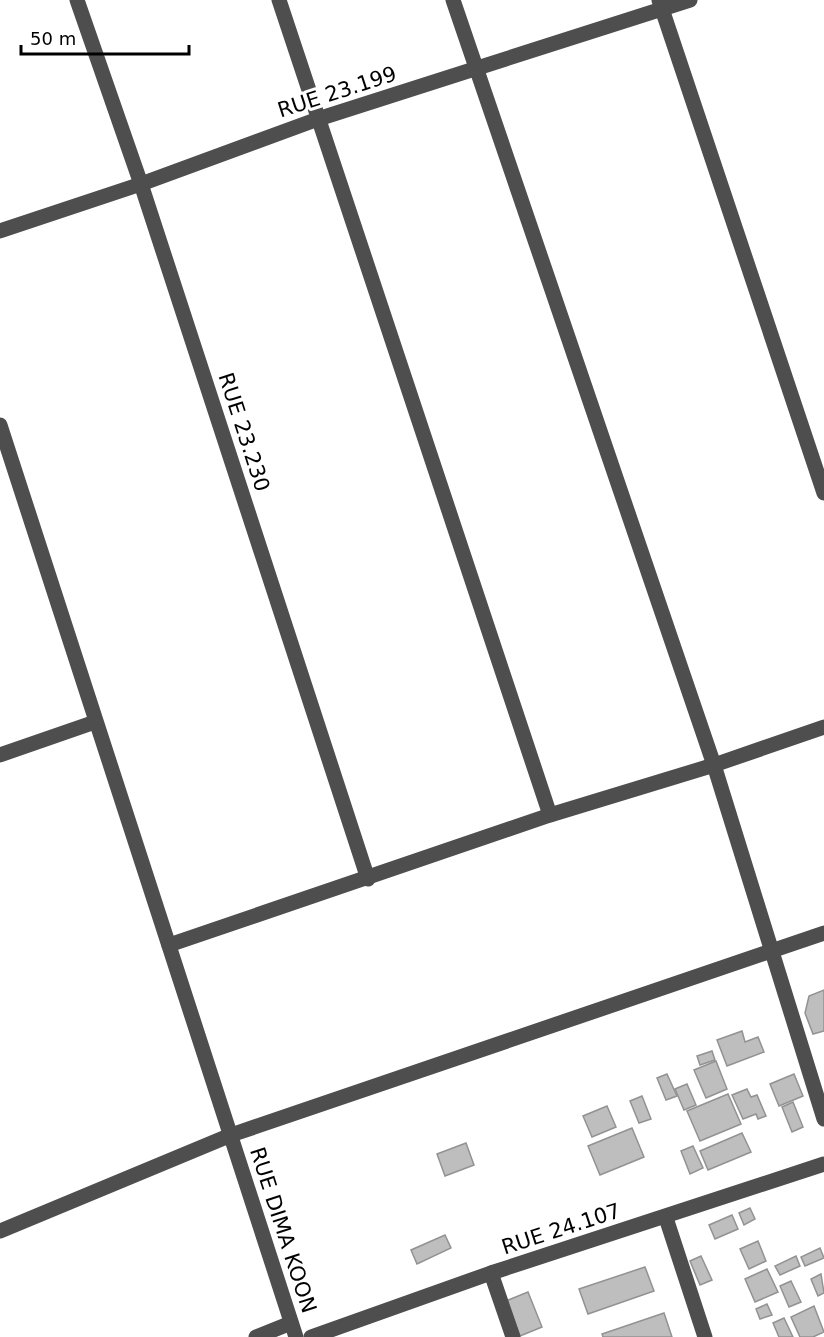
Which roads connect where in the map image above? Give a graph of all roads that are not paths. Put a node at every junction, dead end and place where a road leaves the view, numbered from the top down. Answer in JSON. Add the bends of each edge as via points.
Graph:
{"nodes":[{"id":1,"x":78,"y":0,"type":"edge"},
{"id":2,"x":279,"y":0,"type":"edge"},
{"id":3,"x":453,"y":0,"type":"edge"},
{"id":4,"x":690,"y":0,"type":"edge"},
{"id":5,"x":660,"y":5,"type":"edge"},
{"id":6,"x":476,"y":69,"type":"junction"},
{"id":7,"x":318,"y":119,"type":"junction"},
{"id":8,"x":141,"y":184,"type":"junction"},
{"id":9,"x":0,"y":231,"type":"edge"},
{"id":10,"x":0,"y":425,"type":"edge"},
{"id":11,"x":824,"y":493,"type":"edge"},
{"id":12,"x":95,"y":722,"type":"junction"},
{"id":13,"x":824,"y":727,"type":"edge"},
{"id":14,"x":0,"y":755,"type":"edge"},
{"id":15,"x":714,"y":765,"type":"junction"},
{"id":16,"x":550,"y":815,"type":"junction"},
{"id":17,"x":368,"y":879,"type":"junction"},
{"id":18,"x":824,"y":933,"type":"edge"},
{"id":19,"x":169,"y":945,"type":"junction"},
{"id":20,"x":772,"y":950,"type":"junction"},
{"id":21,"x":824,"y":1119,"type":"edge"},
{"id":22,"x":231,"y":1134,"type":"junction"},
{"id":23,"x":824,"y":1164,"type":"edge"},
{"id":24,"x":666,"y":1218,"type":"junction"},
{"id":25,"x":0,"y":1231,"type":"edge"},
{"id":26,"x":491,"y":1273,"type":"junction"},
{"id":27,"x":294,"y":1330,"type":"edge"},
{"id":28,"x":256,"y":1337,"type":"edge"},
{"id":29,"x":311,"y":1337,"type":"edge"},
{"id":30,"x":513,"y":1337,"type":"edge"},
{"id":31,"x":705,"y":1337,"type":"edge"}],
"edges":[{"from":1,"to":8,"type":"street","name":"RUE 23.230"},
{"from":2,"to":7,"type":"street"},
{"from":3,"to":6,"type":"street"},
{"from":4,"to":5,"type":"street","name":"RUE 23.199"},
{"from":5,"to":6,"type":"street","name":"RUE 23.199"},
{"from":5,"to":11,"type":"street"},
{"from":6,"to":7,"type":"street","name":"RUE 23.199"},
{"from":6,"to":15,"type":"street"},
{"from":7,"to":8,"type":"street","name":"RUE 23.199"},
{"from":7,"to":16,"type":"street"},
{"from":8,"to":9,"type":"street","name":"RUE 23.199"},
{"from":8,"to":17,"type":"street","name":"RUE 23.230"},
{"from":10,"to":12,"type":"street","name":"RUE DIMA KOON"},
{"from":12,"to":14,"type":"street"},
{"from":12,"to":19,"type":"street","name":"RUE DIMA KOON"},
{"from":13,"to":15,"type":"street"},
{"from":15,"to":16,"type":"street"},
{"from":15,"to":20,"type":"street"},
{"from":16,"to":17,"type":"street"},
{"from":17,"to":19,"type":"street"},
{"from":18,"to":20,"type":"street"},
{"from":19,"to":22,"type":"street","name":"RUE DIMA KOON"},
{"from":20,"to":21,"type":"street"},
{"from":20,"to":22,"type":"street"},
{"from":22,"to":25,"type":"street"},
{"from":22,"to":27,"type":"street","name":"RUE DIMA KOON"},
{"from":23,"to":24,"type":"street","name":"RUE 24.107"},
{"from":24,"to":26,"type":"street","name":"RUE 24.107"},
{"from":24,"to":31,"type":"street"},
{"from":26,"to":29,"type":"street","name":"RUE 24.107"},
{"from":26,"to":30,"type":"street"},
{"from":27,"to":28,"type":"street"}]}
